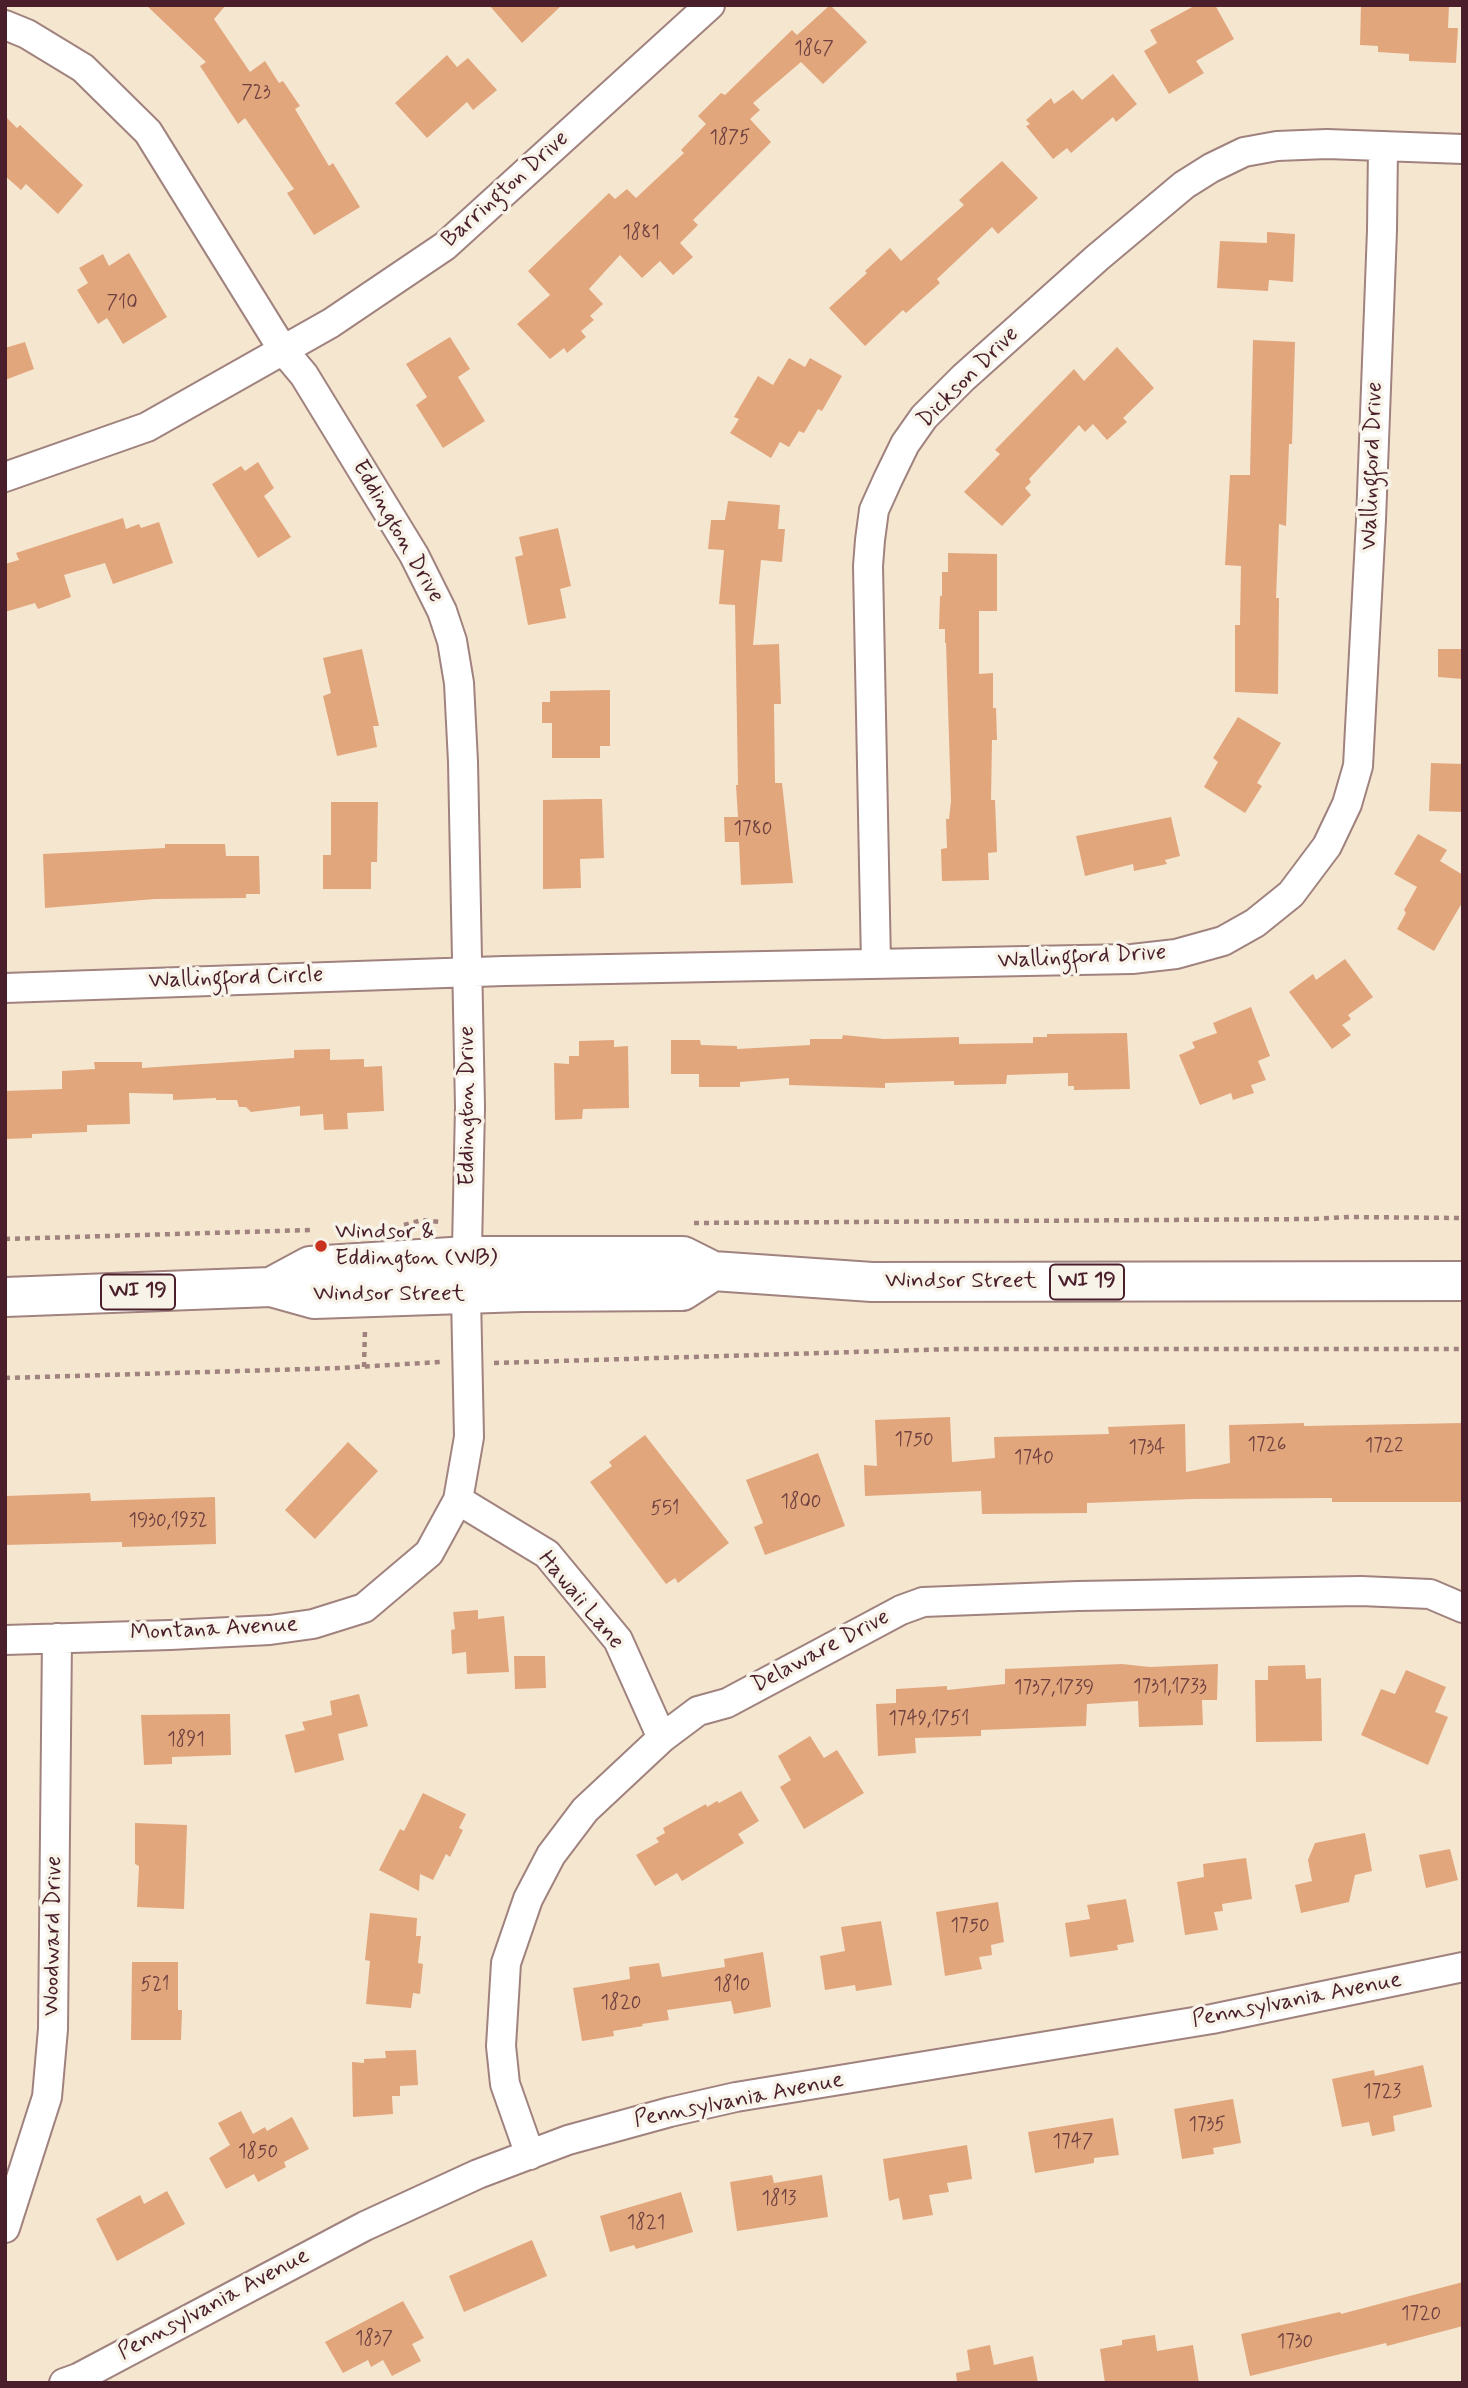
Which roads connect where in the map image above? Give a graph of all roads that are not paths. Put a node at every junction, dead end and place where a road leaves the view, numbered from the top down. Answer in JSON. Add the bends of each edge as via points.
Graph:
{"nodes":[{"id":1,"x":710,"y":5,"type":"edge"},
{"id":2,"x":5,"y":25,"type":"edge"},
{"id":3,"x":1382,"y":146,"type":"junction"},
{"id":4,"x":1463,"y":149,"type":"edge"},
{"id":5,"x":283,"y":350,"type":"junction"},
{"id":6,"x":5,"y":477,"type":"edge"},
{"id":7,"x":876,"y":963,"type":"junction"},
{"id":8,"x":467,"y":971,"type":"junction"},
{"id":9,"x":5,"y":988,"type":"edge"},
{"id":10,"x":468,"y":1240,"type":"junction"},
{"id":11,"x":713,"y":1271,"type":"junction"},
{"id":12,"x":1463,"y":1281,"type":"edge"},
{"id":13,"x":271,"y":1287,"type":"junction"},
{"id":14,"x":466,"y":1296,"type":"junction"},
{"id":15,"x":5,"y":1297,"type":"edge"},
{"id":16,"x":458,"y":1500,"type":"junction"},
{"id":17,"x":1463,"y":1608,"type":"edge"},
{"id":18,"x":57,"y":1638,"type":"junction"},
{"id":19,"x":5,"y":1640,"type":"edge"},
{"id":20,"x":662,"y":1738,"type":"junction"},
{"id":21,"x":1463,"y":1967,"type":"edge"},
{"id":22,"x":530,"y":2155,"type":"junction"},
{"id":23,"x":5,"y":2228,"type":"edge"},
{"id":24,"x":64,"y":2383,"type":"edge"}],
"edges":[{"from":1,"to":5,"type":"street","name":"Barrington Drive","via":[[445,246]]},
{"from":2,"to":5,"type":"street","name":"Eddington Drive","via":[[83,68],[148,132]]},
{"from":3,"to":4,"type":"street","name":"Dickson Drive"},
{"from":3,"to":7,"type":"street","name":"Dickson Drive","via":[[1277,146],[1244,152],[1211,168],[1097,258],[963,378],[924,417],[905,444],[874,510],[868,566]]},
{"from":3,"to":7,"type":"street","name":"Wallingford Drive","via":[[1358,766],[1347,804],[1326,846],[1291,894],[1255,923],[1223,941],[1176,954],[1132,959]]},
{"from":5,"to":6,"type":"street","name":"Barrington Drive","via":[[148,427]]},
{"from":5,"to":8,"type":"street","name":"Eddington Drive","via":[[304,375],[414,555],[452,641],[463,762]]},
{"from":7,"to":8,"type":"street","name":"Wallingford Drive"},
{"from":8,"to":9,"type":"street","name":"Wallingford Circle"},
{"from":8,"to":10,"type":"street","name":"Eddington Drive"},
{"from":10,"to":11,"type":"main road","name":"Windsor Street","number":"WI 19","via":[[683,1256]]},
{"from":10,"to":13,"type":"main road","name":"Windsor Street","number":"WI 19","via":[[310,1266]]},
{"from":10,"to":14,"type":"street","name":"Eddington Drive"},
{"from":11,"to":12,"type":"main road","name":"Windsor Street","number":"WI 19","via":[[872,1282]]},
{"from":11,"to":14,"type":"main road","name":"Windsor Street","number":"WI 19","via":[[682,1291]]},
{"from":13,"to":14,"type":"main road","name":"Windsor Street","number":"WI 19","via":[[314,1299]]},
{"from":13,"to":15,"type":"main road","name":"Windsor Street","number":"WI 19"},
{"from":14,"to":16,"type":"street","name":"Montana Avenue","via":[[469,1437]]},
{"from":16,"to":18,"type":"street","name":"Montana Avenue","via":[[429,1553],[364,1608],[313,1624],[271,1630]]},
{"from":16,"to":20,"type":"street","name":"Hawaii Lane","via":[[547,1554],[618,1640]]},
{"from":17,"to":20,"type":"street","name":"Delaware Drive","via":[[1430,1594],[1361,1591],[923,1602],[727,1703],[698,1711]]},
{"from":18,"to":19,"type":"street","name":"Montana Avenue"},
{"from":18,"to":23,"type":"street","name":"Woodward Drive","via":[[53,2029],[47,2097]]},
{"from":20,"to":22,"type":"street","name":"Delaware Drive","via":[[585,1811],[551,1855],[528,1899],[506,1963],[501,2046],[505,2084]]},
{"from":21,"to":22,"type":"street","name":"Pennsylvania Avenue","via":[[1212,2019],[736,2097],[581,2137]]},
{"from":22,"to":24,"type":"street","name":"Pennsylvania Avenue","via":[[365,2226]]}]}
